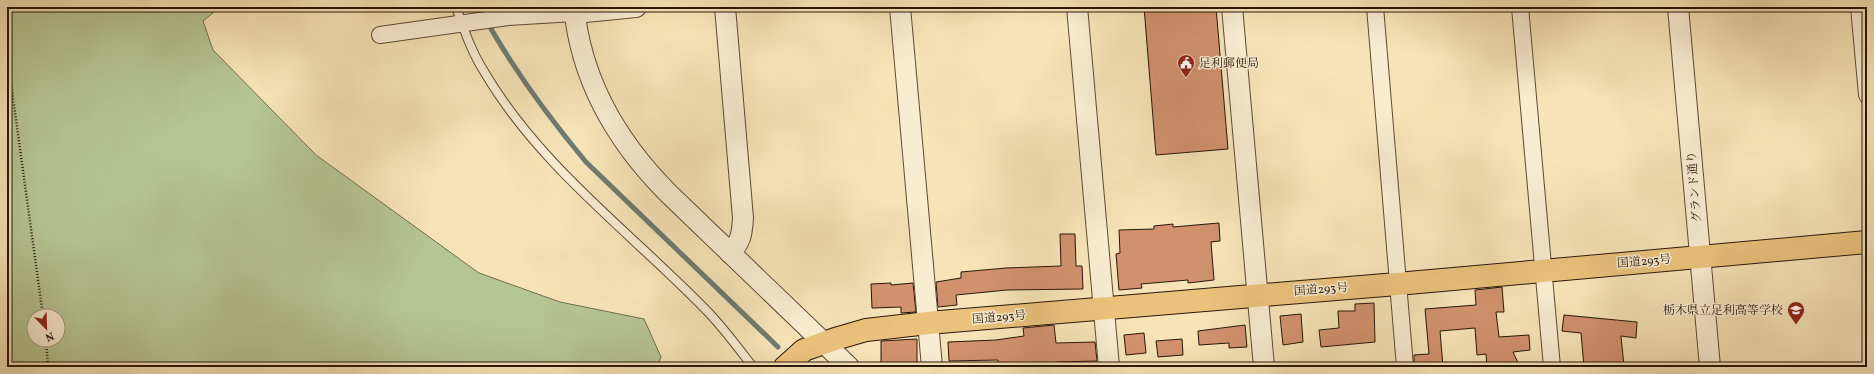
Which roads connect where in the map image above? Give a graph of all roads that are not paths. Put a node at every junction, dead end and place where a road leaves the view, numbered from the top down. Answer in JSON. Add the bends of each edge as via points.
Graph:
{"nodes":[{"id":1,"x":456,"y":7,"type":"edge"},
{"id":2,"x":636,"y":7,"type":"edge"},
{"id":3,"x":725,"y":7,"type":"edge"},
{"id":4,"x":900,"y":7,"type":"edge"},
{"id":5,"x":1077,"y":7,"type":"edge"},
{"id":6,"x":1232,"y":7,"type":"edge"},
{"id":7,"x":1375,"y":7,"type":"edge"},
{"id":8,"x":1520,"y":7,"type":"edge"},
{"id":9,"x":1678,"y":7,"type":"edge"},
{"id":10,"x":1859,"y":7,"type":"edge"},
{"id":11,"x":574,"y":10,"type":"edge"},
{"id":12,"x":504,"y":14,"type":"edge"},
{"id":13,"x":466,"y":24,"type":"junction"},
{"id":14,"x":380,"y":35,"type":"dead end"},
{"id":15,"x":1867,"y":96,"type":"edge"},
{"id":16,"x":1867,"y":242,"type":"edge"},
{"id":17,"x":730,"y":254,"type":"junction"},
{"id":18,"x":1700,"y":256,"type":"junction"},
{"id":19,"x":1543,"y":270,"type":"junction"},
{"id":20,"x":1397,"y":284,"type":"junction"},
{"id":21,"x":1258,"y":294,"type":"junction"},
{"id":22,"x":1104,"y":308,"type":"junction"},
{"id":23,"x":928,"y":323,"type":"junction"},
{"id":24,"x":823,"y":343,"type":"junction"},
{"id":25,"x":753,"y":367,"type":"edge"},
{"id":26,"x":785,"y":367,"type":"edge"},
{"id":27,"x":849,"y":367,"type":"edge"},
{"id":28,"x":932,"y":367,"type":"edge"},
{"id":29,"x":1109,"y":367,"type":"edge"},
{"id":30,"x":1264,"y":367,"type":"edge"},
{"id":31,"x":1405,"y":367,"type":"edge"},
{"id":32,"x":1552,"y":367,"type":"edge"},
{"id":33,"x":1710,"y":367,"type":"edge"}],
"edges":[{"from":1,"to":13,"type":"lane"},
{"from":2,"to":11,"type":"street"},
{"from":3,"to":17,"type":"street","via":[[743,218],[742,235]]},
{"from":4,"to":23,"type":"street"},
{"from":5,"to":22,"type":"street"},
{"from":6,"to":21,"type":"street"},
{"from":7,"to":20,"type":"street"},
{"from":8,"to":19,"type":"street"},
{"from":9,"to":18,"type":"street","name":"グランド通り"},
{"from":10,"to":15,"type":"street"},
{"from":11,"to":12,"type":"street"},
{"from":11,"to":17,"type":"street","via":[[591,79],[621,138],[648,173]]},
{"from":12,"to":13,"type":"street"},
{"from":13,"to":14,"type":"street"},
{"from":13,"to":25,"type":"lane","via":[[484,73],[524,128],[570,179],[710,314]]},
{"from":16,"to":18,"type":"highway","name":"国道293号"},
{"from":17,"to":24,"type":"street"},
{"from":18,"to":19,"type":"highway","name":"国道293号"},
{"from":18,"to":33,"type":"street","name":"グランド通り"},
{"from":19,"to":20,"type":"highway","name":"国道293号"},
{"from":19,"to":32,"type":"street"},
{"from":20,"to":21,"type":"highway","name":"国道293号"},
{"from":20,"to":31,"type":"street"},
{"from":21,"to":22,"type":"highway","name":"国道293号"},
{"from":21,"to":30,"type":"street"},
{"from":22,"to":23,"type":"highway","name":"国道293号"},
{"from":22,"to":29,"type":"street"},
{"from":23,"to":24,"type":"highway","name":"国道293号","via":[[866,330]]},
{"from":23,"to":28,"type":"street"},
{"from":24,"to":26,"type":"highway","name":"国道293号","via":[[804,350]]},
{"from":24,"to":27,"type":"street"}]}
